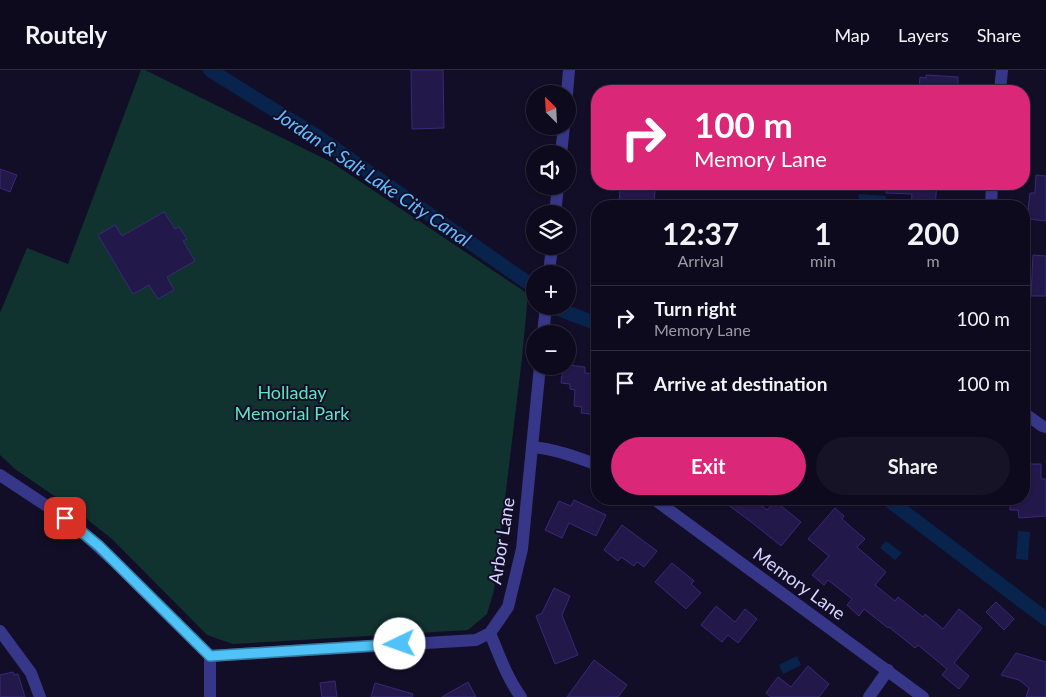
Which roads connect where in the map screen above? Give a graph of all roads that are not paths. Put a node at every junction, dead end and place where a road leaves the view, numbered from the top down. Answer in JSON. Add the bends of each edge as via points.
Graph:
{"nodes":[{"id":1,"x":569,"y":70,"type":"edge"},
{"id":2,"x":1002,"y":70,"type":"edge"},
{"id":3,"x":568,"y":85,"type":"edge"},
{"id":4,"x":1001,"y":85,"type":"edge"},
{"id":5,"x":539,"y":375,"type":"edge"},
{"id":6,"x":1030,"y":418,"type":"edge"},
{"id":7,"x":1046,"y":427,"type":"edge"},
{"id":8,"x":532,"y":447,"type":"junction"},
{"id":9,"x":591,"y":462,"type":"edge"},
{"id":10,"x":0,"y":475,"type":"edge"},
{"id":11,"x":662,"y":505,"type":"edge"},
{"id":12,"x":0,"y":631,"type":"edge"},
{"id":13,"x":490,"y":633,"type":"junction"},
{"id":14,"x":210,"y":656,"type":"junction"},
{"id":15,"x":888,"y":670,"type":"junction"},
{"id":16,"x":40,"y":697,"type":"edge"},
{"id":17,"x":210,"y":697,"type":"edge"},
{"id":18,"x":521,"y":697,"type":"edge"},
{"id":19,"x":868,"y":697,"type":"edge"},
{"id":20,"x":923,"y":697,"type":"edge"}],
"edges":[{"from":1,"to":3,"type":"street"},
{"from":2,"to":4,"type":"street"},
{"from":5,"to":8,"type":"street","name":"Arbor Lane"},
{"from":6,"to":7,"type":"street"},
{"from":8,"to":9,"type":"street"},
{"from":8,"to":13,"type":"street","name":"Arbor Lane","via":[[522,550],[508,607]]},
{"from":10,"to":14,"type":"street","via":[[82,532]]},
{"from":11,"to":15,"type":"street","name":"Memory Lane"},
{"from":12,"to":16,"type":"street","via":[[31,673]]},
{"from":13,"to":14,"type":"street","via":[[476,640]]},
{"from":13,"to":18,"type":"street"},
{"from":14,"to":17,"type":"street"},
{"from":15,"to":19,"type":"street"},
{"from":15,"to":20,"type":"street","name":"Memory Lane"}]}
